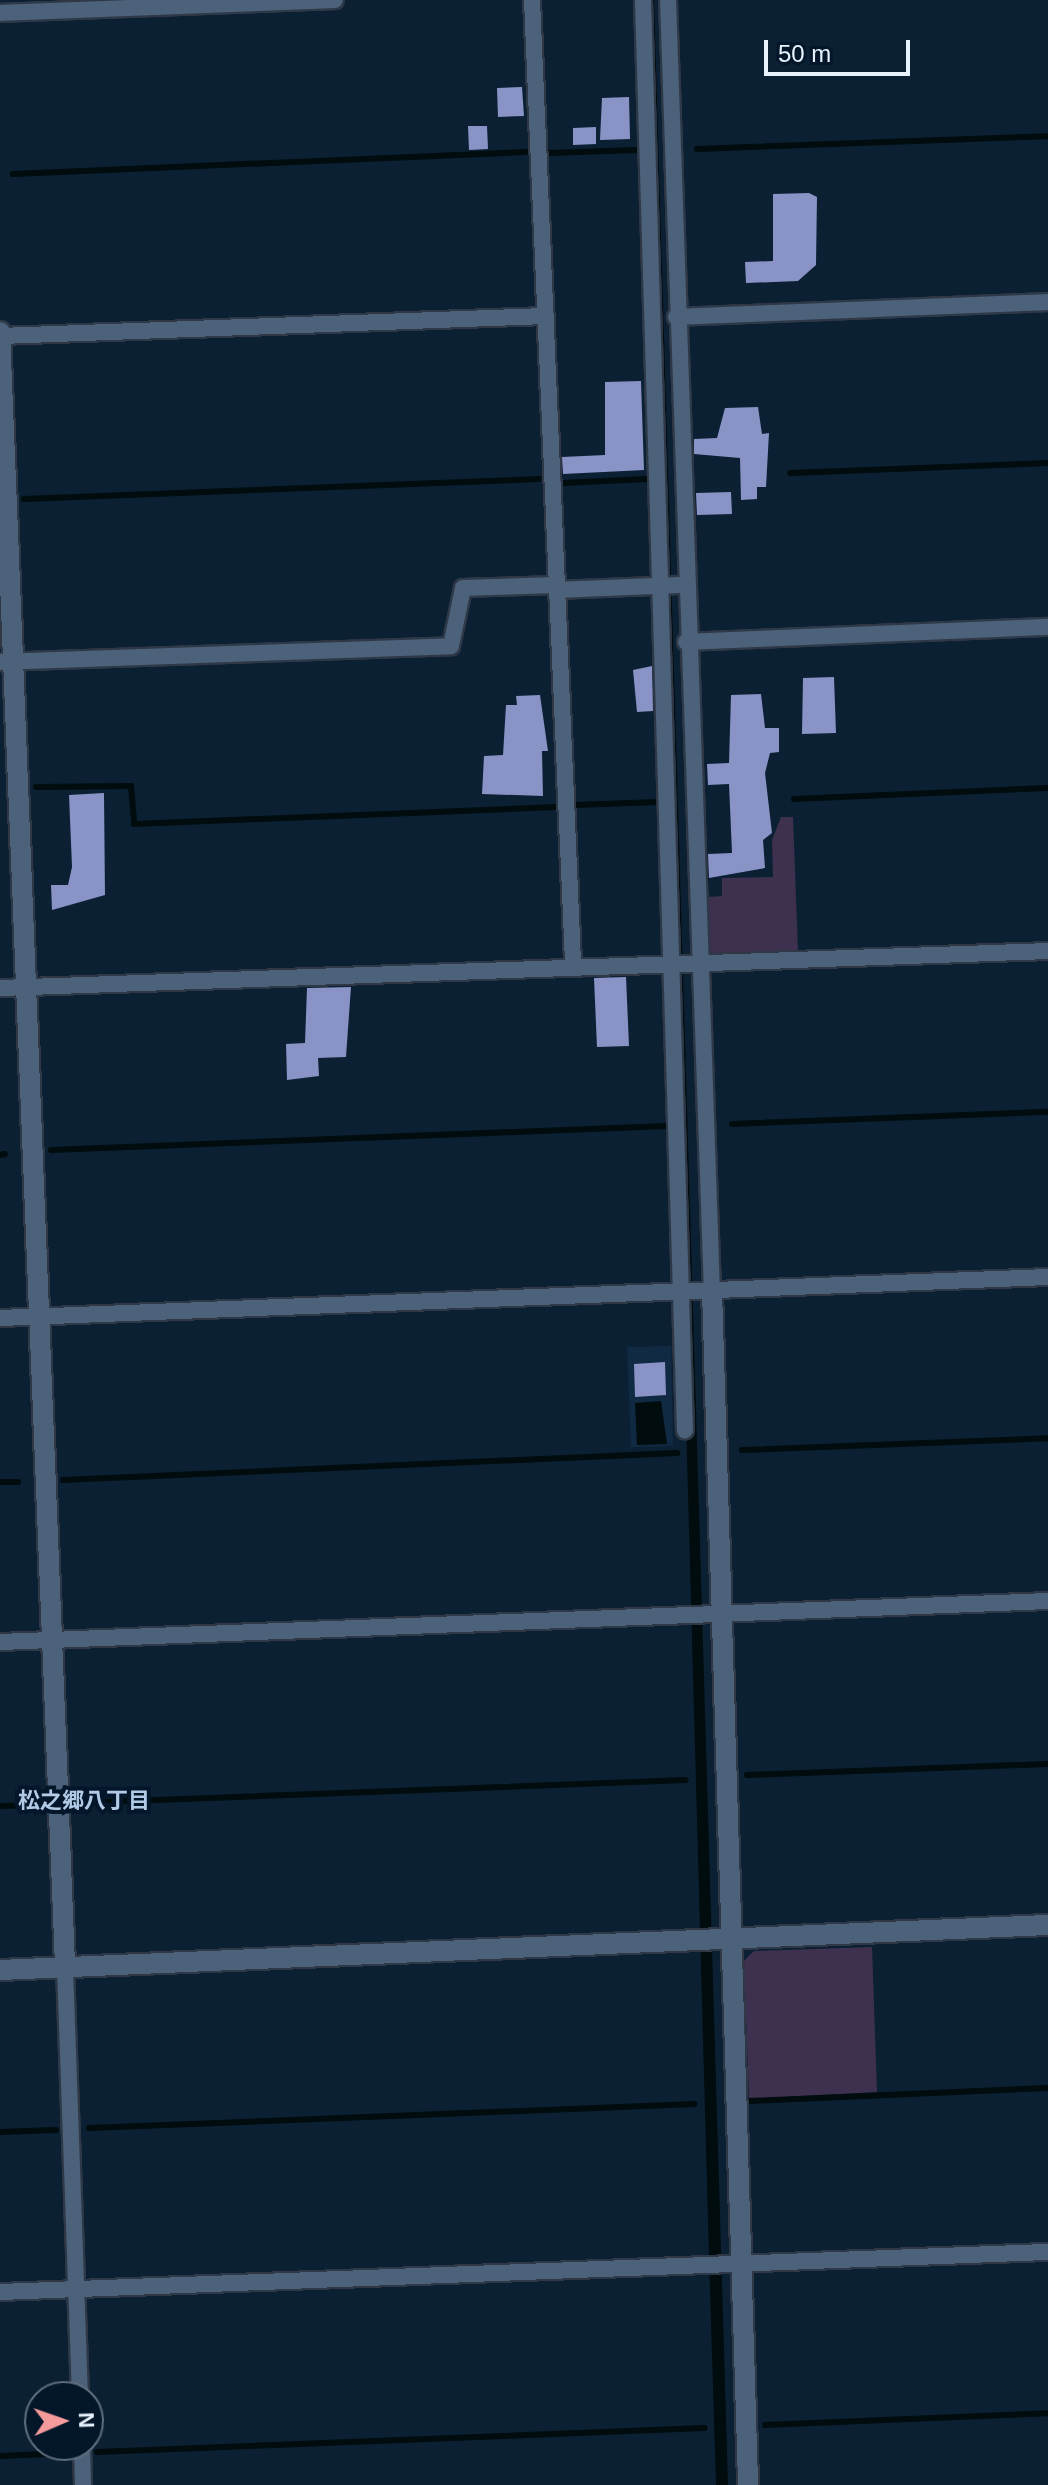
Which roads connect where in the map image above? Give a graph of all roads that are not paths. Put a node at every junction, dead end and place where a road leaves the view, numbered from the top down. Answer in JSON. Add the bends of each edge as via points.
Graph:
{"nodes":[{"id":1,"x":335,"y":0,"type":"edge"},
{"id":2,"x":532,"y":0,"type":"edge"},
{"id":3,"x":643,"y":0,"type":"edge"},
{"id":4,"x":668,"y":0,"type":"edge"},
{"id":5,"x":0,"y":13,"type":"edge"},
{"id":6,"x":1048,"y":302,"type":"edge"},
{"id":7,"x":546,"y":316,"type":"junction"},
{"id":8,"x":676,"y":317,"type":"junction"},
{"id":9,"x":0,"y":335,"type":"edge"},
{"id":10,"x":672,"y":586,"type":"junction"},
{"id":11,"x":556,"y":587,"type":"junction"},
{"id":12,"x":1048,"y":627,"type":"edge"},
{"id":13,"x":686,"y":642,"type":"junction"},
{"id":14,"x":6,"y":662,"type":"edge"},
{"id":15,"x":1048,"y":951,"type":"edge"},
{"id":16,"x":669,"y":961,"type":"junction"},
{"id":17,"x":698,"y":961,"type":"junction"},
{"id":18,"x":573,"y":964,"type":"junction"},
{"id":19,"x":26,"y":987,"type":"junction"},
{"id":20,"x":0,"y":988,"type":"edge"},
{"id":21,"x":1048,"y":1277,"type":"edge"},
{"id":22,"x":705,"y":1290,"type":"junction"},
{"id":23,"x":679,"y":1291,"type":"junction"},
{"id":24,"x":37,"y":1316,"type":"junction"},
{"id":25,"x":0,"y":1318,"type":"edge"},
{"id":26,"x":685,"y":1430,"type":"dead end"},
{"id":27,"x":1048,"y":1601,"type":"edge"},
{"id":28,"x":717,"y":1614,"type":"junction"},
{"id":29,"x":51,"y":1640,"type":"junction"},
{"id":30,"x":0,"y":1642,"type":"edge"},
{"id":31,"x":1048,"y":1925,"type":"edge"},
{"id":32,"x":726,"y":1939,"type":"junction"},
{"id":33,"x":65,"y":1967,"type":"junction"},
{"id":34,"x":0,"y":1970,"type":"edge"},
{"id":35,"x":1048,"y":2252,"type":"edge"},
{"id":36,"x":735,"y":2263,"type":"junction"},
{"id":37,"x":76,"y":2289,"type":"junction"},
{"id":38,"x":0,"y":2292,"type":"edge"},
{"id":39,"x":79,"y":2381,"type":"edge"},
{"id":40,"x":82,"y":2461,"type":"edge"},
{"id":41,"x":83,"y":2485,"type":"edge"},
{"id":42,"x":748,"y":2485,"type":"edge"}],
"edges":[{"from":1,"to":5,"type":"street"},
{"from":2,"to":7,"type":"street"},
{"from":3,"to":10,"type":"street"},
{"from":4,"to":8,"type":"street"},
{"from":6,"to":8,"type":"street"},
{"from":7,"to":9,"type":"street"},
{"from":7,"to":11,"type":"street"},
{"from":8,"to":10,"type":"street"},
{"from":9,"to":14,"type":"street"},
{"from":10,"to":11,"type":"street"},
{"from":10,"to":13,"type":"street"},
{"from":10,"to":16,"type":"street"},
{"from":11,"to":14,"type":"street","via":[[463,588],[451,646]]},
{"from":11,"to":18,"type":"street"},
{"from":12,"to":13,"type":"street"},
{"from":13,"to":17,"type":"street"},
{"from":14,"to":19,"type":"street"},
{"from":15,"to":17,"type":"street"},
{"from":16,"to":17,"type":"street"},
{"from":16,"to":18,"type":"street"},
{"from":16,"to":23,"type":"street"},
{"from":17,"to":22,"type":"street"},
{"from":18,"to":19,"type":"street"},
{"from":19,"to":20,"type":"street"},
{"from":19,"to":24,"type":"street"},
{"from":21,"to":22,"type":"street"},
{"from":22,"to":23,"type":"street"},
{"from":22,"to":28,"type":"street"},
{"from":23,"to":24,"type":"street"},
{"from":23,"to":26,"type":"street"},
{"from":24,"to":25,"type":"street"},
{"from":24,"to":29,"type":"street"},
{"from":27,"to":28,"type":"street"},
{"from":28,"to":29,"type":"street"},
{"from":28,"to":32,"type":"street"},
{"from":29,"to":30,"type":"street"},
{"from":29,"to":33,"type":"street"},
{"from":31,"to":32,"type":"street"},
{"from":32,"to":33,"type":"street"},
{"from":32,"to":36,"type":"street"},
{"from":33,"to":34,"type":"street"},
{"from":33,"to":37,"type":"street"},
{"from":35,"to":36,"type":"street"},
{"from":36,"to":37,"type":"street"},
{"from":36,"to":42,"type":"street"},
{"from":37,"to":38,"type":"street"},
{"from":37,"to":39,"type":"street"},
{"from":40,"to":41,"type":"street"}]}
